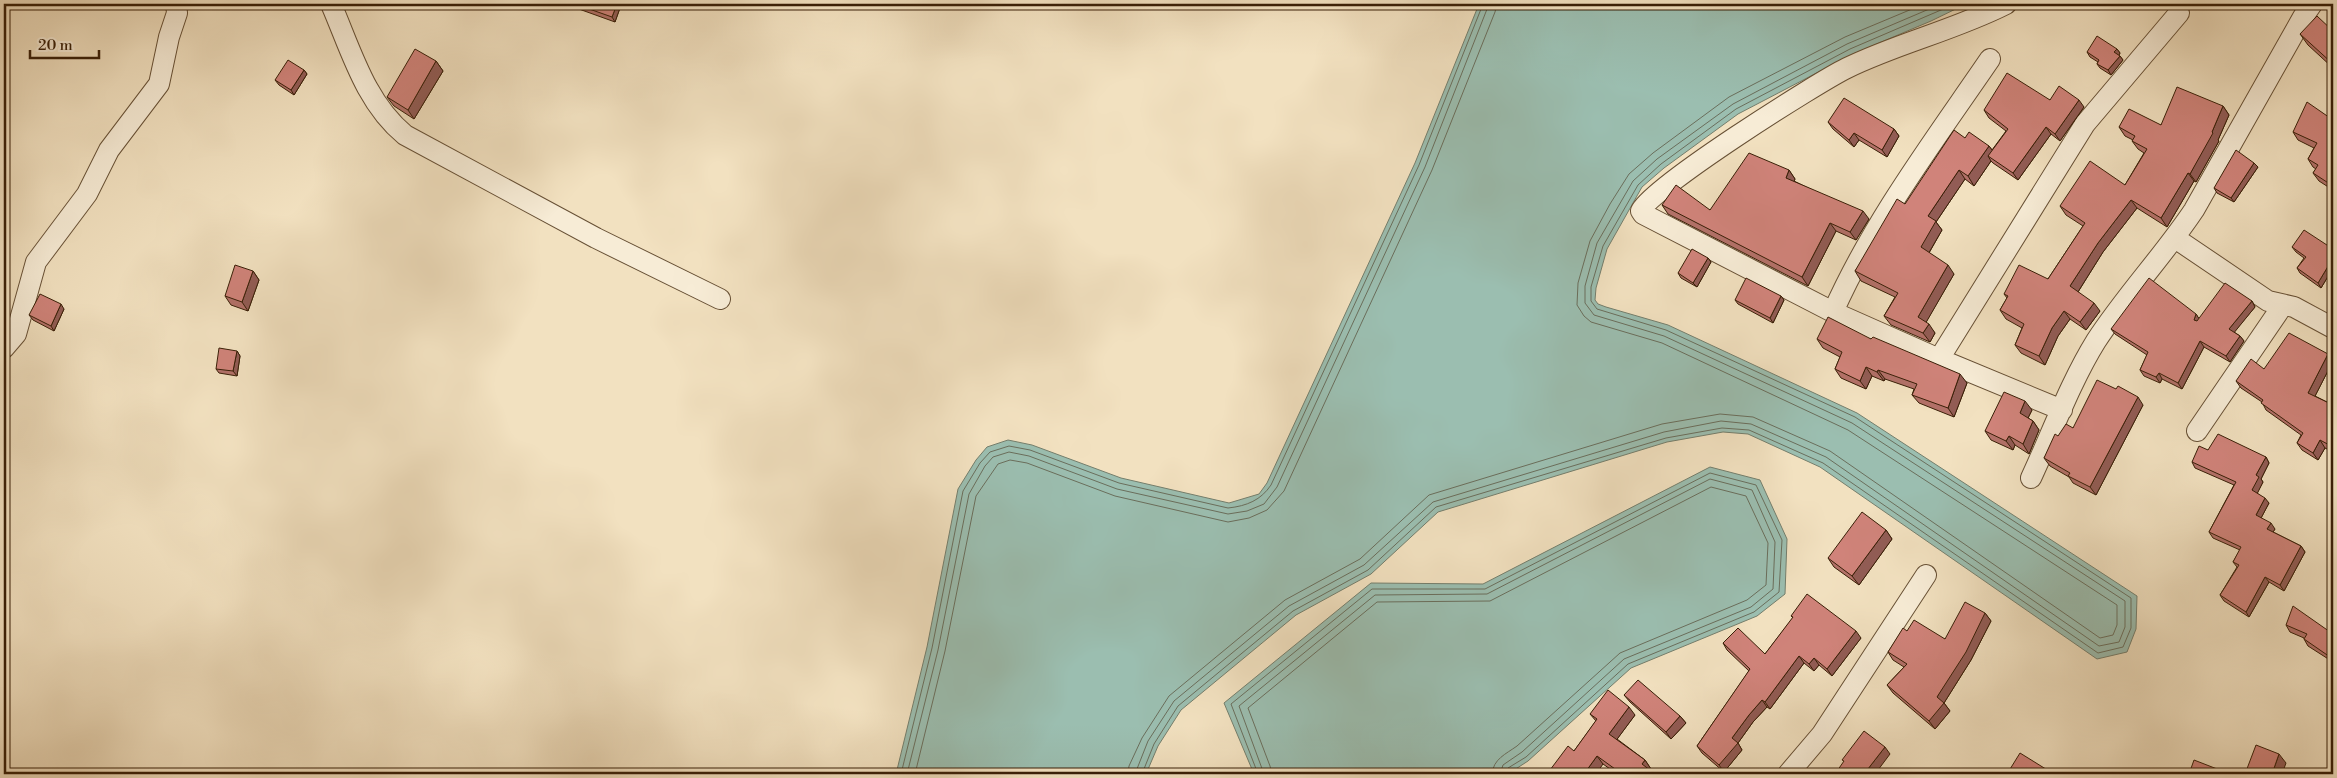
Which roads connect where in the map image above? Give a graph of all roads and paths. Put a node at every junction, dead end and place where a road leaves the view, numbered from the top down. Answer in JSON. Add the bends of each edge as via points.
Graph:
{"nodes":[{"id":1,"x":176,"y":4,"type":"edge"},
{"id":2,"x":331,"y":4,"type":"edge"},
{"id":3,"x":2006,"y":4,"type":"edge"},
{"id":4,"x":2312,"y":4,"type":"edge"},
{"id":5,"x":2179,"y":13,"type":"dead end"},
{"id":6,"x":1990,"y":59,"type":"dead end"},
{"id":7,"x":2176,"y":238,"type":"junction"},
{"id":8,"x":720,"y":299,"type":"dead end"},
{"id":9,"x":2283,"y":305,"type":"junction"},
{"id":10,"x":1833,"y":312,"type":"junction"},
{"id":11,"x":2333,"y":328,"type":"edge"},
{"id":12,"x":4,"y":348,"type":"edge"},
{"id":13,"x":1939,"y":359,"type":"junction"},
{"id":14,"x":2062,"y":410,"type":"junction"},
{"id":15,"x":2197,"y":430,"type":"dead end"},
{"id":16,"x":2031,"y":478,"type":"dead end"},
{"id":17,"x":1926,"y":575,"type":"dead end"},
{"id":18,"x":1788,"y":774,"type":"edge"}],
"edges":[{"from":1,"to":12,"type":"street","via":[[177,13],[159,84],[108,150],[87,194],[36,262],[16,334]]},
{"from":2,"to":8,"type":"street","via":[[371,97],[406,135],[596,238]]},
{"from":3,"to":10,"type":"street","via":[[1837,73],[1689,168],[1642,208],[1643,214]]},
{"from":4,"to":7,"type":"street"},
{"from":5,"to":13,"type":"street","via":[[2085,124]]},
{"from":6,"to":10,"type":"street","via":[[1887,208]]},
{"from":7,"to":9,"type":"street","via":[[2268,301]]},
{"from":7,"to":14,"type":"street","via":[[2097,340]]},
{"from":9,"to":11,"type":"street","via":[[2294,307]]},
{"from":9,"to":15,"type":"street"},
{"from":10,"to":13,"type":"street"},
{"from":13,"to":14,"type":"street"},
{"from":14,"to":16,"type":"street"},
{"from":17,"to":18,"type":"street","via":[[1822,734]]}]}
